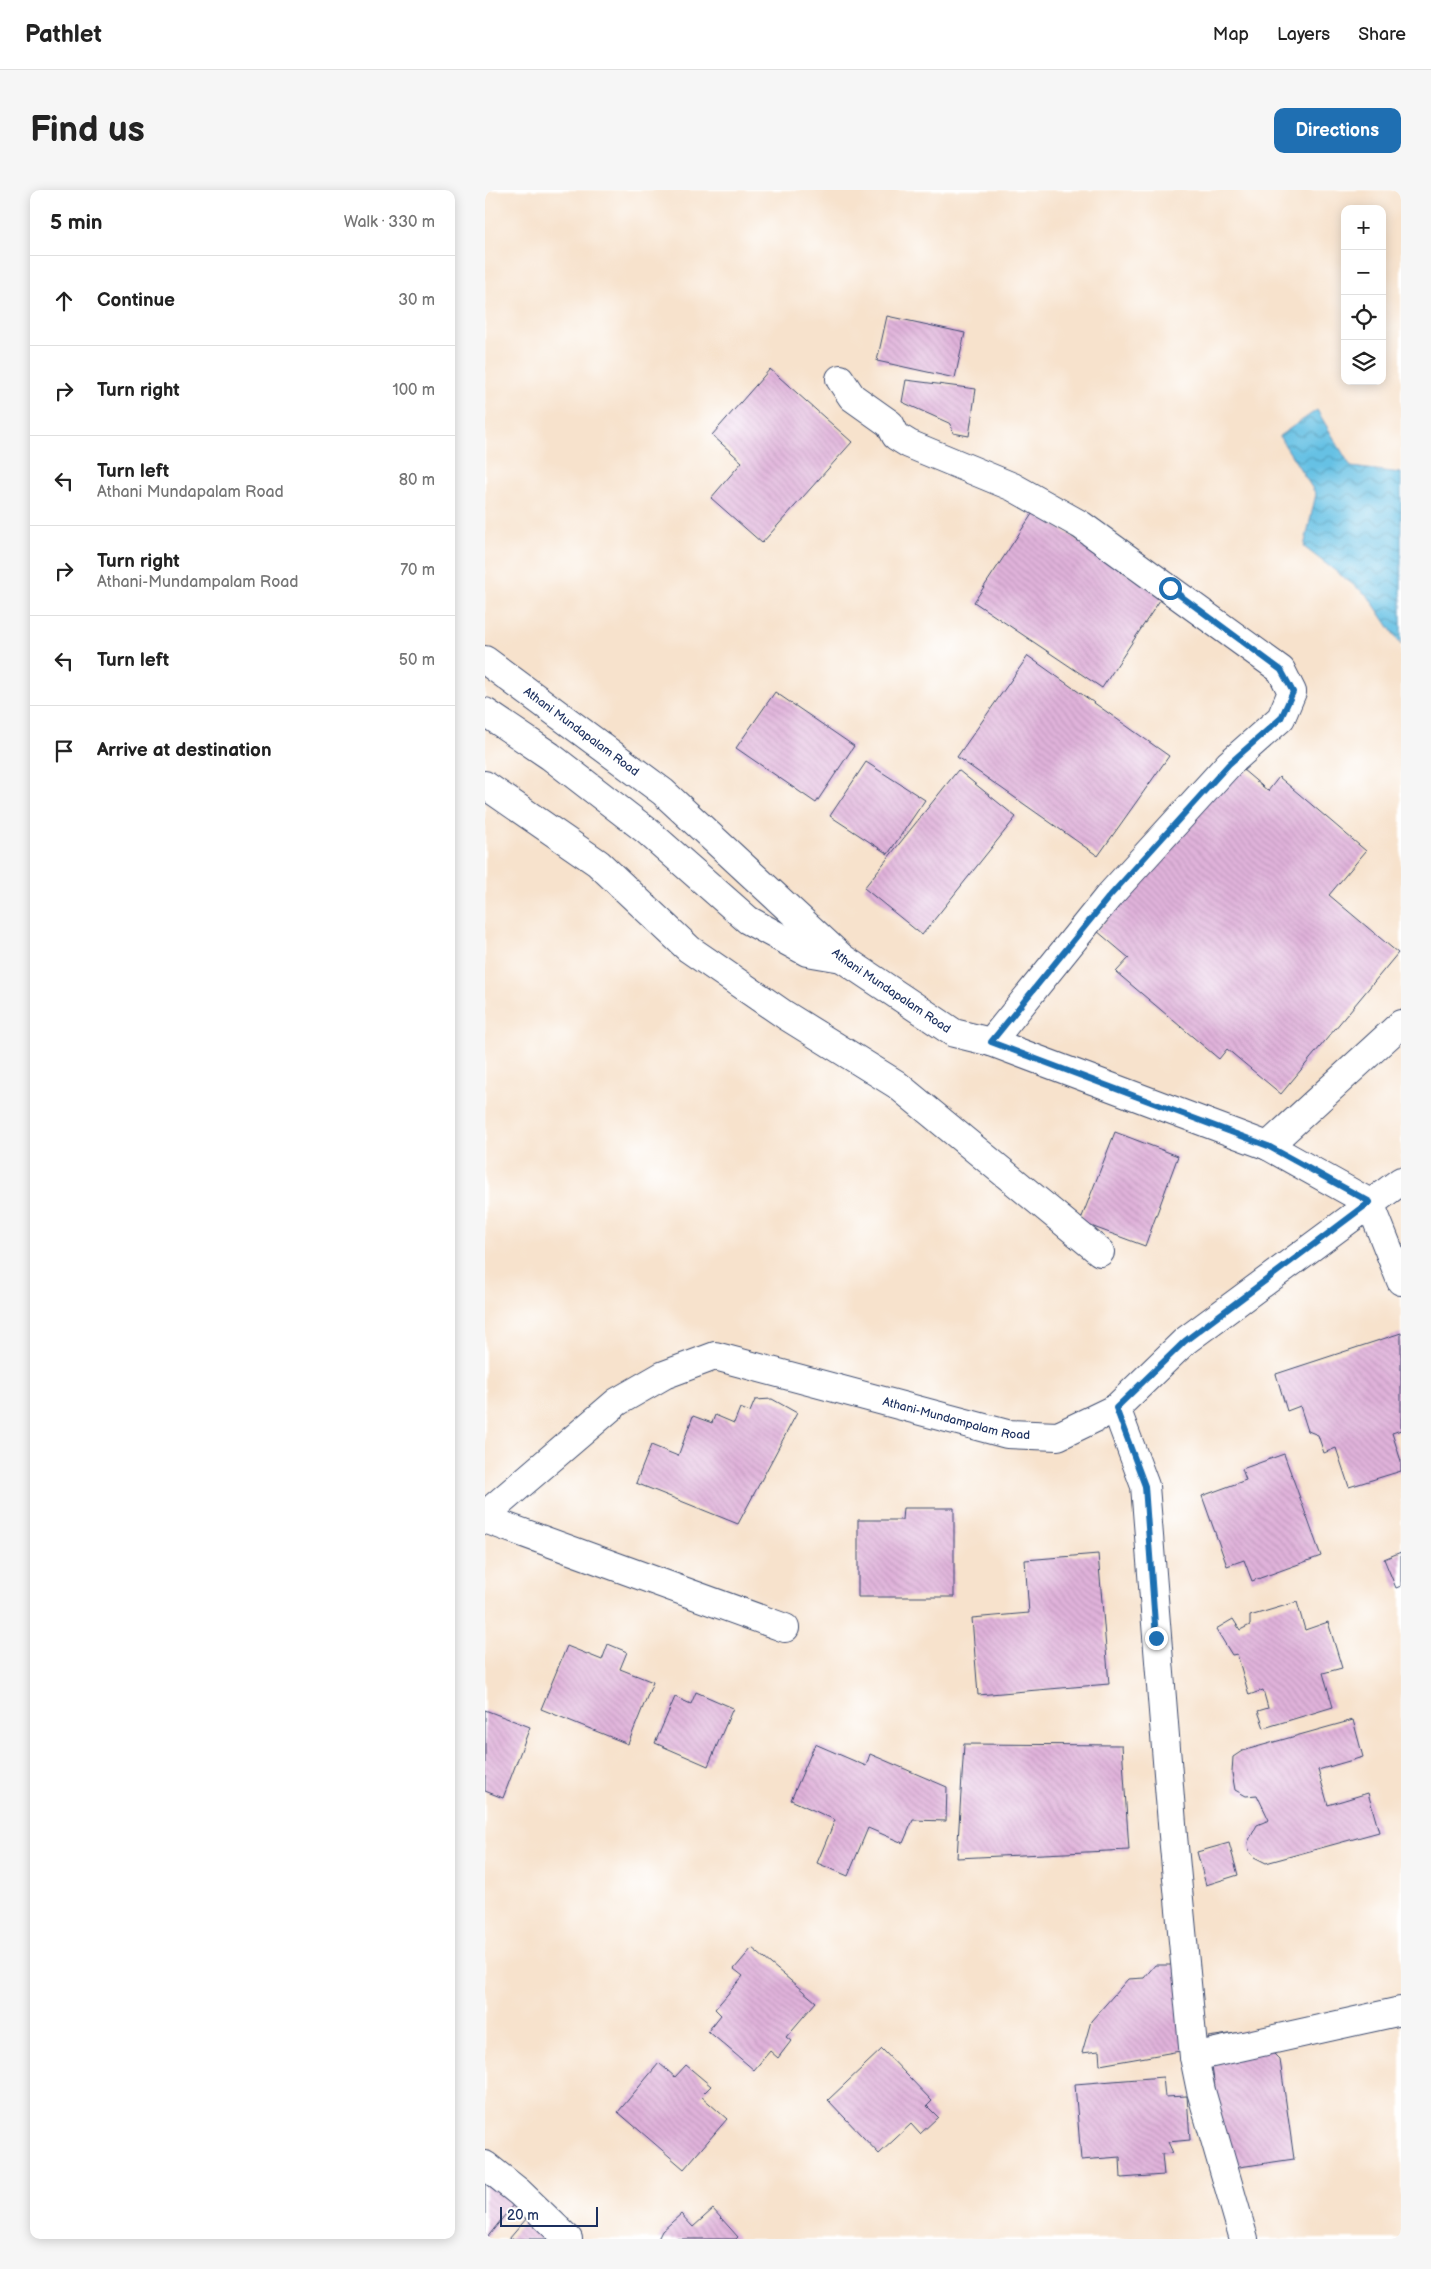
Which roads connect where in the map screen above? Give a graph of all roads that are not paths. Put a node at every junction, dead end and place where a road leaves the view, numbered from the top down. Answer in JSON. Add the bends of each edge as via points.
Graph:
{"nodes":[{"id":1,"x":840,"y":379,"type":"dead end"},
{"id":2,"x":485,"y":660,"type":"edge"},
{"id":3,"x":485,"y":712,"type":"edge"},
{"id":4,"x":485,"y":785,"type":"edge"},
{"id":5,"x":843,"y":958,"type":"junction"},
{"id":6,"x":1401,"y":1024,"type":"edge"},
{"id":7,"x":991,"y":1042,"type":"junction"},
{"id":8,"x":1268,"y":1146,"type":"junction"},
{"id":9,"x":1401,"y":1181,"type":"edge"},
{"id":10,"x":1370,"y":1202,"type":"junction"},
{"id":11,"x":1100,"y":1252,"type":"dead end"},
{"id":12,"x":1401,"y":1281,"type":"edge"},
{"id":13,"x":1116,"y":1408,"type":"junction"},
{"id":14,"x":485,"y":1515,"type":"edge"},
{"id":15,"x":485,"y":1519,"type":"edge"},
{"id":16,"x":785,"y":1628,"type":"dead end"},
{"id":17,"x":1401,"y":2011,"type":"edge"},
{"id":18,"x":1194,"y":2057,"type":"junction"},
{"id":19,"x":485,"y":2165,"type":"edge"},
{"id":20,"x":568,"y":2239,"type":"edge"},
{"id":21,"x":1244,"y":2239,"type":"edge"}],
"edges":[{"from":1,"to":7,"type":"street","via":[[852,397],[890,424],[896,436],[909,444],[1013,487],[1081,525],[1281,670],[1293,692],[1281,718],[1229,764],[1108,898]]},
{"from":2,"to":5,"type":"street","name":"Athani Mundapalam Road","via":[[663,792]]},
{"from":3,"to":5,"type":"street","via":[[550,756],[647,831],[748,920],[807,952]]},
{"from":4,"to":11,"type":"street","via":[[598,863],[689,948],[785,1015],[896,1084]]},
{"from":5,"to":7,"type":"street","name":"Athani Mundapalam Road","via":[[954,1033]]},
{"from":6,"to":8,"type":"street"},
{"from":7,"to":8,"type":"street","name":"Athani Mundapalam Road"},
{"from":8,"to":10,"type":"street","name":"Athani Mundapalam Road"},
{"from":9,"to":10,"type":"street","name":"Athani-Mundampalam Road"},
{"from":10,"to":12,"type":"street"},
{"from":10,"to":13,"type":"street","name":"Athani-Mundampalam Road","via":[[1185,1341]]},
{"from":13,"to":14,"type":"street","name":"Athani-Mundampalam Road","via":[[1058,1436],[1007,1434],[715,1356],[663,1376],[617,1402]]},
{"from":13,"to":18,"type":"street","via":[[1145,1486]]},
{"from":15,"to":16,"type":"street"},
{"from":17,"to":18,"type":"street"},
{"from":18,"to":21,"type":"street"},
{"from":19,"to":20,"type":"street"}]}
